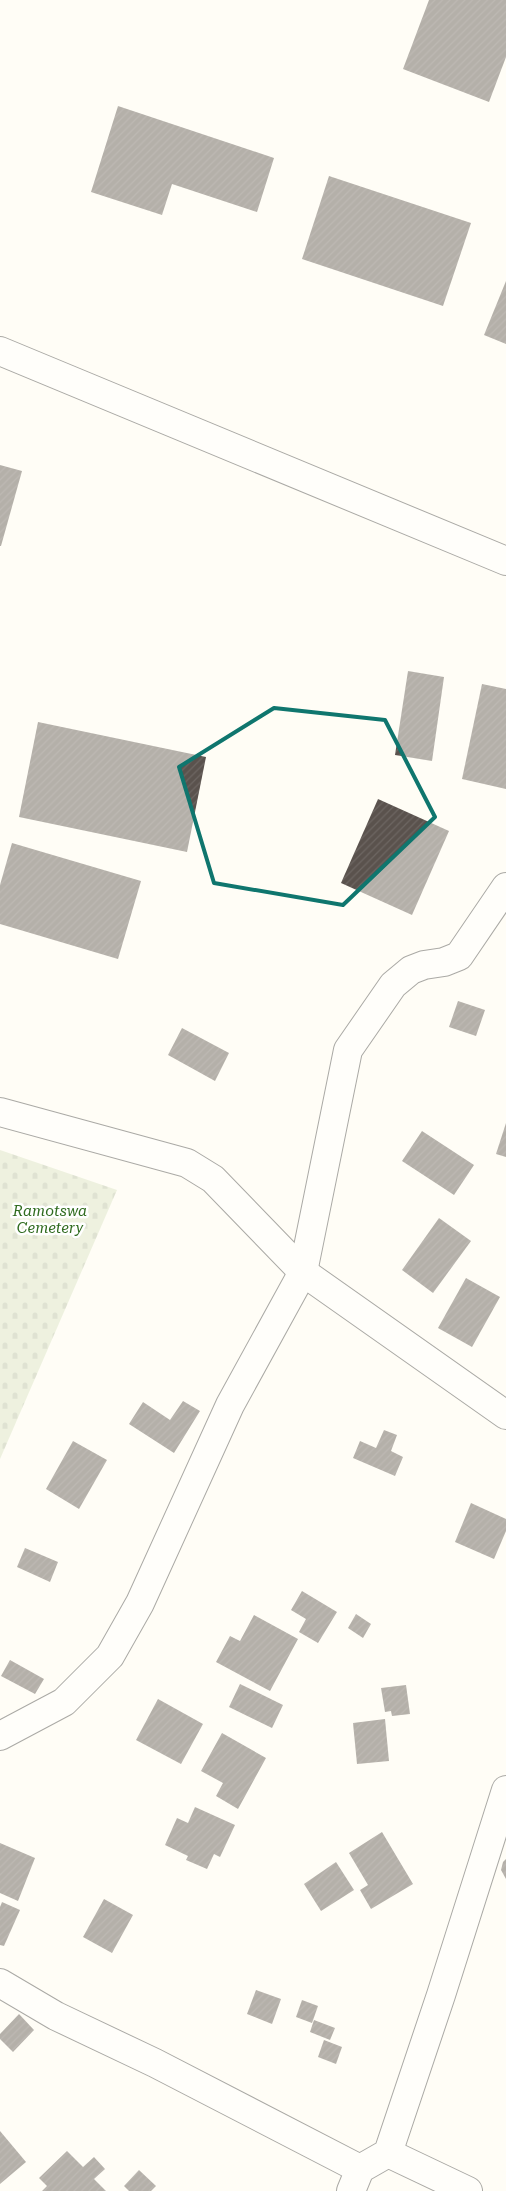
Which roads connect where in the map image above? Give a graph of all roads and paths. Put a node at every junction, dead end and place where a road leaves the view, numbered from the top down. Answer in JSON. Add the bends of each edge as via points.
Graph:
{"nodes":[{"id":1,"x":0,"y":351,"type":"edge"},
{"id":2,"x":506,"y":562,"type":"edge"},
{"id":3,"x":506,"y":888,"type":"edge"},
{"id":4,"x":0,"y":1112,"type":"edge"},
{"id":5,"x":303,"y":1272,"type":"junction"},
{"id":6,"x":506,"y":1415,"type":"edge"},
{"id":7,"x":0,"y":1736,"type":"edge"},
{"id":8,"x":505,"y":1800,"type":"edge"},
{"id":9,"x":0,"y":1983,"type":"edge"},
{"id":10,"x":388,"y":2153,"type":"junction"},
{"id":11,"x":355,"y":2180,"type":"edge"},
{"id":12,"x":468,"y":2191,"type":"edge"}],
"edges":[{"from":1,"to":2,"type":"street"},
{"from":3,"to":5,"type":"street","via":[[459,956],[417,968],[393,985],[348,1050]]},
{"from":4,"to":5,"type":"street","via":[[187,1163],[213,1179]]},
{"from":5,"to":6,"type":"street"},
{"from":5,"to":7,"type":"street","via":[[230,1405],[140,1603],[110,1656],[64,1702]]},
{"from":8,"to":10,"type":"street"},
{"from":9,"to":11,"type":"street","via":[[56,2016],[155,2063]]},
{"from":10,"to":11,"type":"street"},
{"from":10,"to":12,"type":"street"}]}
